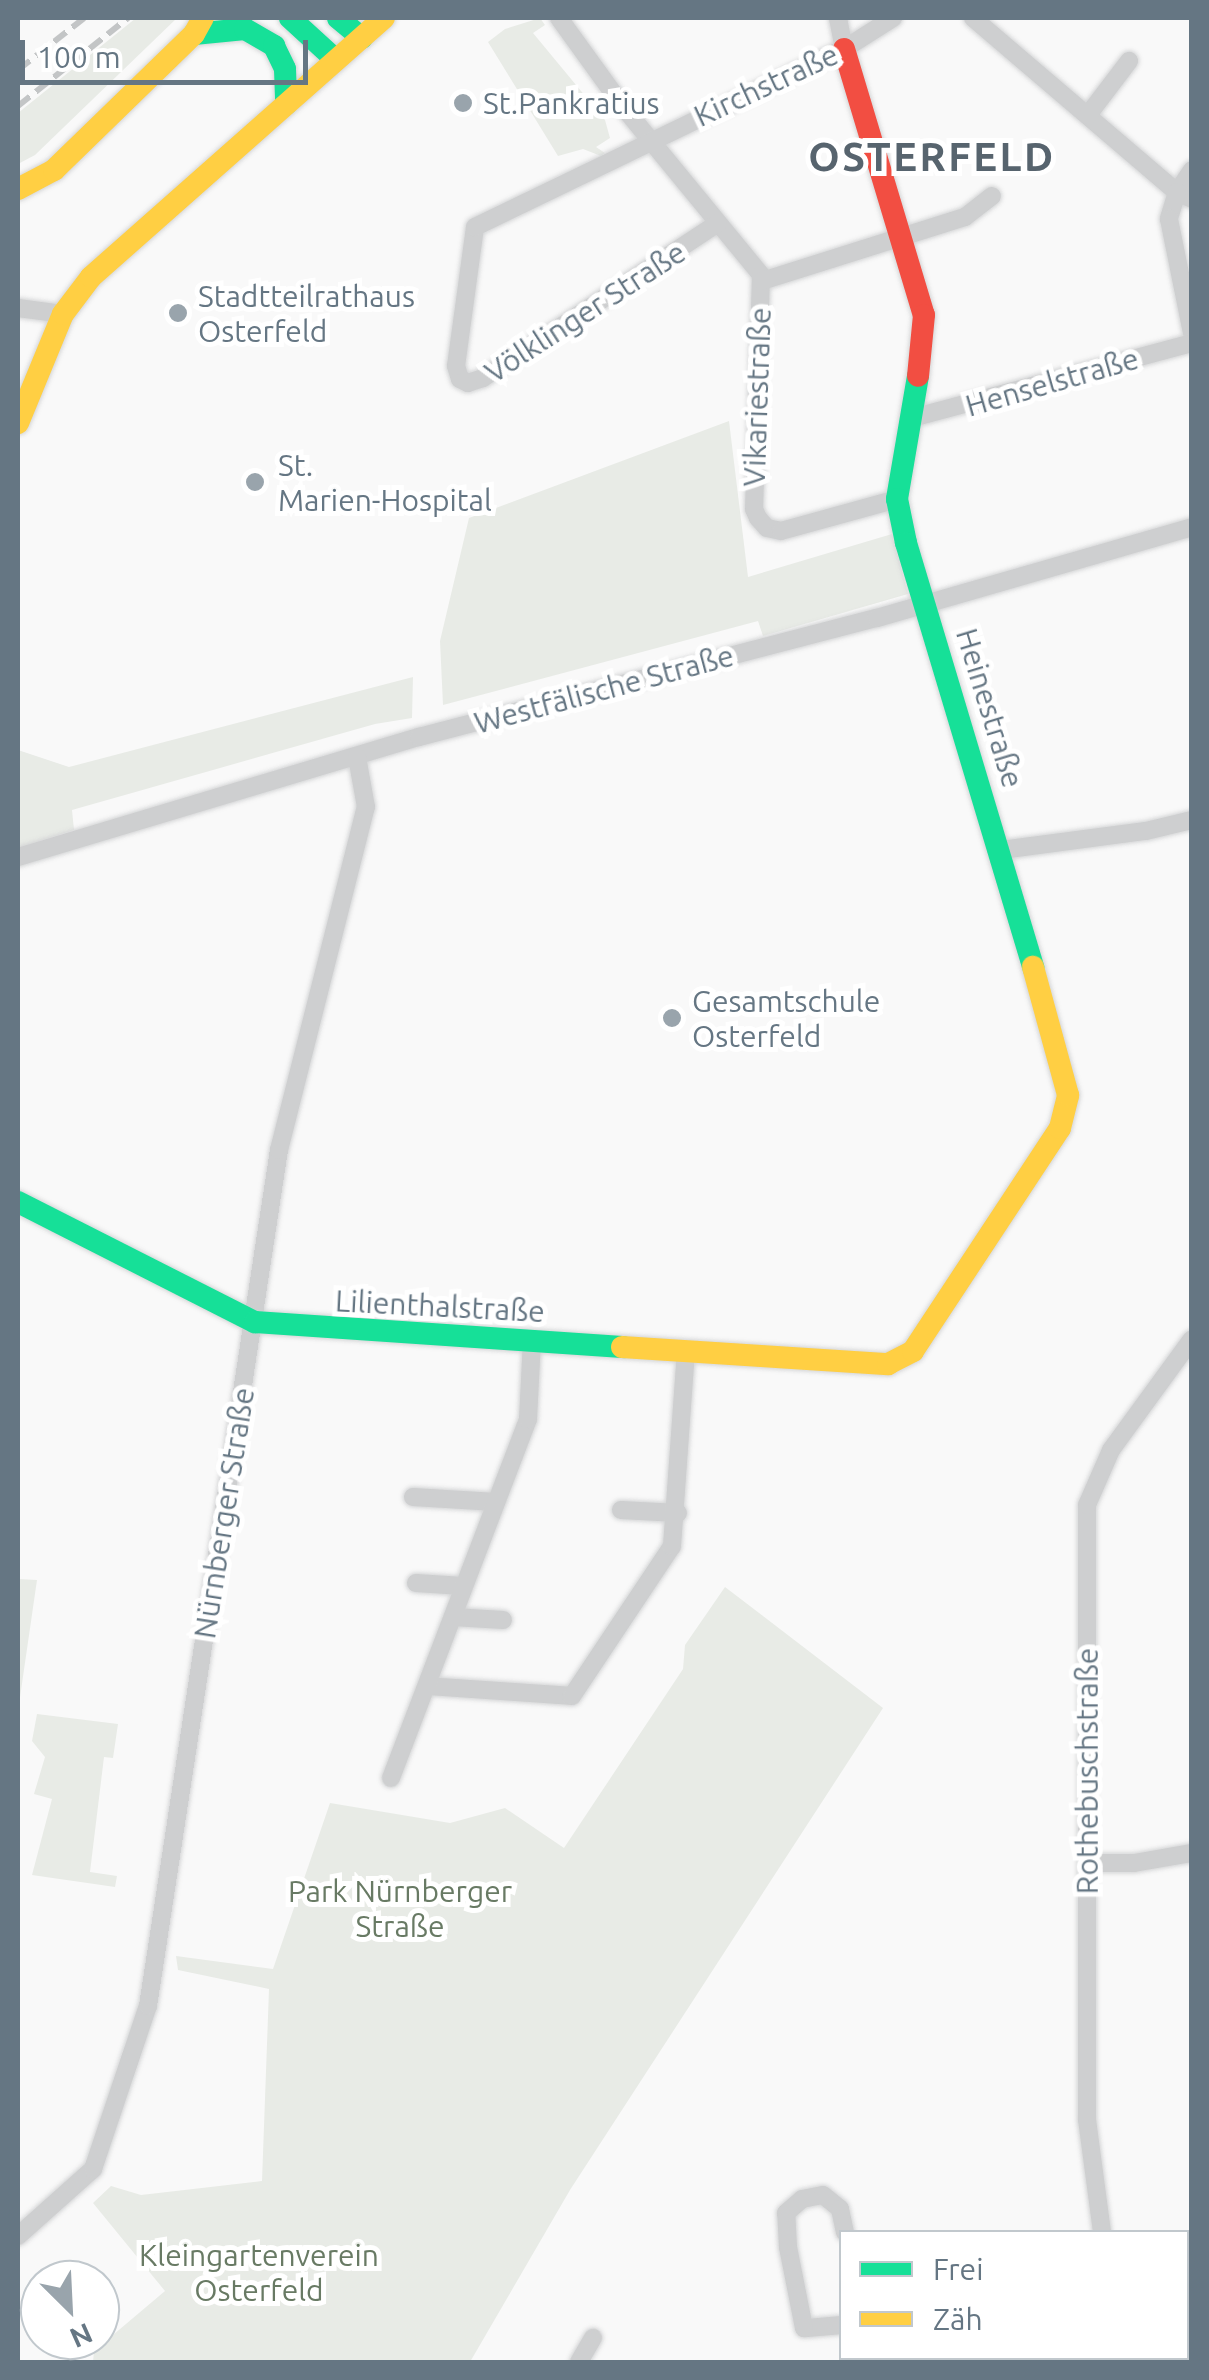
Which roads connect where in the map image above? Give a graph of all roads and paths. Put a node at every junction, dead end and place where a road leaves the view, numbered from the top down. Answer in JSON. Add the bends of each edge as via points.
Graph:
{"nodes":[{"id":1,"x":218,"y":18,"type":"edge"},
{"id":2,"x":290,"y":18,"type":"edge"},
{"id":3,"x":338,"y":18,"type":"edge"},
{"id":4,"x":384,"y":18,"type":"edge"},
{"id":5,"x":559,"y":18,"type":"edge"},
{"id":6,"x":838,"y":18,"type":"edge"},
{"id":7,"x":893,"y":18,"type":"edge"},
{"id":8,"x":973,"y":18,"type":"edge"},
{"id":9,"x":199,"y":26,"type":"edge"},
{"id":10,"x":362,"y":38,"type":"junction"},
{"id":11,"x":844,"y":49,"type":"junction"},
{"id":12,"x":336,"y":60,"type":"junction"},
{"id":13,"x":1129,"y":61,"type":"dead end"},
{"id":14,"x":286,"y":104,"type":"junction"},
{"id":15,"x":1088,"y":115,"type":"junction"},
{"id":16,"x":653,"y":140,"type":"junction"},
{"id":17,"x":1192,"y":170,"type":"edge"},
{"id":18,"x":18,"y":189,"type":"edge"},
{"id":19,"x":992,"y":196,"type":"dead end"},
{"id":20,"x":1184,"y":196,"type":"edge"},
{"id":21,"x":718,"y":223,"type":"junction"},
{"id":22,"x":902,"y":238,"type":"junction"},
{"id":23,"x":762,"y":281,"type":"junction"},
{"id":24,"x":18,"y":308,"type":"edge"},
{"id":25,"x":64,"y":314,"type":"junction"},
{"id":26,"x":1192,"y":333,"type":"edge"},
{"id":27,"x":1192,"y":343,"type":"edge"},
{"id":28,"x":456,"y":366,"type":"joint"},
{"id":29,"x":912,"y":418,"type":"junction"},
{"id":30,"x":18,"y":423,"type":"edge"},
{"id":31,"x":897,"y":499,"type":"junction"},
{"id":32,"x":1192,"y":527,"type":"edge"},
{"id":33,"x":927,"y":602,"type":"junction"},
{"id":34,"x":356,"y":757,"type":"junction"},
{"id":35,"x":1192,"y":820,"type":"edge"},
{"id":36,"x":1002,"y":850,"type":"junction"},
{"id":37,"x":18,"y":856,"type":"edge"},
{"id":38,"x":18,"y":1202,"type":"edge"},
{"id":39,"x":255,"y":1322,"type":"junction"},
{"id":40,"x":1192,"y":1339,"type":"edge"},
{"id":41,"x":532,"y":1341,"type":"junction"},
{"id":42,"x":686,"y":1351,"type":"junction"},
{"id":43,"x":888,"y":1364,"type":"joint"},
{"id":44,"x":413,"y":1497,"type":"dead end"},
{"id":45,"x":496,"y":1502,"type":"junction"},
{"id":46,"x":621,"y":1510,"type":"dead end"},
{"id":47,"x":678,"y":1513,"type":"junction"},
{"id":48,"x":416,"y":1583,"type":"dead end"},
{"id":49,"x":464,"y":1586,"type":"junction"},
{"id":50,"x":452,"y":1617,"type":"junction"},
{"id":51,"x":504,"y":1620,"type":"dead end"},
{"id":52,"x":427,"y":1686,"type":"junction"},
{"id":53,"x":391,"y":1778,"type":"dead end"},
{"id":54,"x":1192,"y":1853,"type":"edge"},
{"id":55,"x":1087,"y":1862,"type":"junction"},
{"id":56,"x":845,"y":2230,"type":"edge"},
{"id":57,"x":1102,"y":2230,"type":"edge"},
{"id":58,"x":18,"y":2236,"type":"edge"},
{"id":59,"x":839,"y":2325,"type":"edge"},
{"id":60,"x":593,"y":2338,"type":"dead end"},
{"id":61,"x":578,"y":2362,"type":"edge"}],
"edges":[{"from":1,"to":9,"type":"street"},
{"from":2,"to":12,"type":"street"},
{"from":3,"to":10,"type":"street"},
{"from":4,"to":10,"type":"street"},
{"from":5,"to":16,"type":"street","name":"Vikariestraße"},
{"from":6,"to":11,"type":"street","name":"Heinestraße"},
{"from":7,"to":11,"type":"street","name":"Kirchstraße"},
{"from":8,"to":15,"type":"street"},
{"from":9,"to":14,"type":"street","via":[[244,29],[274,46],[285,68]]},
{"from":9,"to":18,"type":"street","via":[[54,170]]},
{"from":10,"to":12,"type":"street"},
{"from":11,"to":16,"type":"street","name":"Kirchstraße"},
{"from":11,"to":22,"type":"street","name":"Heinestraße"},
{"from":12,"to":14,"type":"street"},
{"from":13,"to":15,"type":"street"},
{"from":14,"to":25,"type":"street","via":[[125,244]]},
{"from":15,"to":20,"type":"street"},
{"from":16,"to":21,"type":"street","name":"Vikariestraße"},
{"from":16,"to":28,"type":"street","name":"Kirchstraße","via":[[474,227]]},
{"from":17,"to":20,"type":"street"},
{"from":19,"to":22,"type":"street","via":[[965,217]]},
{"from":20,"to":26,"type":"street","via":[[1169,219],[1170,241]]},
{"from":21,"to":23,"type":"street","name":"Vikariestraße"},
{"from":21,"to":28,"type":"street","name":"Völklinger Straße","via":[[483,378],[464,382]]},
{"from":22,"to":23,"type":"street"},
{"from":22,"to":29,"type":"street","name":"Heinestraße","via":[[925,324]]},
{"from":23,"to":31,"type":"street","name":"Vikariestraße","via":[[758,518],[781,531]]},
{"from":24,"to":25,"type":"street"},
{"from":25,"to":30,"type":"street"},
{"from":27,"to":29,"type":"street","name":"Henselstraße"},
{"from":29,"to":31,"type":"street","name":"Heinestraße"},
{"from":31,"to":33,"type":"street","name":"Heinestraße"},
{"from":32,"to":33,"type":"street","name":"Westfälische Straße"},
{"from":33,"to":34,"type":"street","name":"Westfälische Straße"},
{"from":33,"to":36,"type":"street","name":"Heinestraße"},
{"from":34,"to":37,"type":"street","name":"Westfälische Straße"},
{"from":34,"to":39,"type":"street","name":"Nürnberger Straße","via":[[366,807],[286,1117]]},
{"from":35,"to":36,"type":"street"},
{"from":36,"to":43,"type":"street","name":"Heinestraße","via":[[1067,1084],[1067,1106],[1060,1128],[913,1351]]},
{"from":38,"to":39,"type":"street","name":"Lilienthalstraße"},
{"from":39,"to":41,"type":"street","name":"Lilienthalstraße"},
{"from":39,"to":58,"type":"street","name":"Nürnberger Straße","via":[[148,2006],[93,2169]]},
{"from":40,"to":55,"type":"street","name":"Rothebuschstraße","via":[[1111,1450],[1087,1505]]},
{"from":41,"to":42,"type":"street","name":"Lilienthalstraße"},
{"from":41,"to":45,"type":"street","via":[[528,1420]]},
{"from":42,"to":43,"type":"street","name":"Lilienthalstraße"},
{"from":42,"to":47,"type":"street"},
{"from":44,"to":45,"type":"street"},
{"from":45,"to":49,"type":"street"},
{"from":46,"to":47,"type":"street"},
{"from":47,"to":52,"type":"street","via":[[672,1546],[572,1696]]},
{"from":48,"to":49,"type":"street"},
{"from":49,"to":50,"type":"street"},
{"from":50,"to":51,"type":"street"},
{"from":50,"to":52,"type":"street"},
{"from":52,"to":53,"type":"street"},
{"from":54,"to":55,"type":"street","via":[[1134,1863]]},
{"from":55,"to":57,"type":"street","name":"Rothebuschstraße","via":[[1087,2120]]},
{"from":56,"to":59,"type":"street","via":[[840,2209],[822,2196],[802,2199],[786,2213],[804,2328]]},
{"from":60,"to":61,"type":"street"}]}
